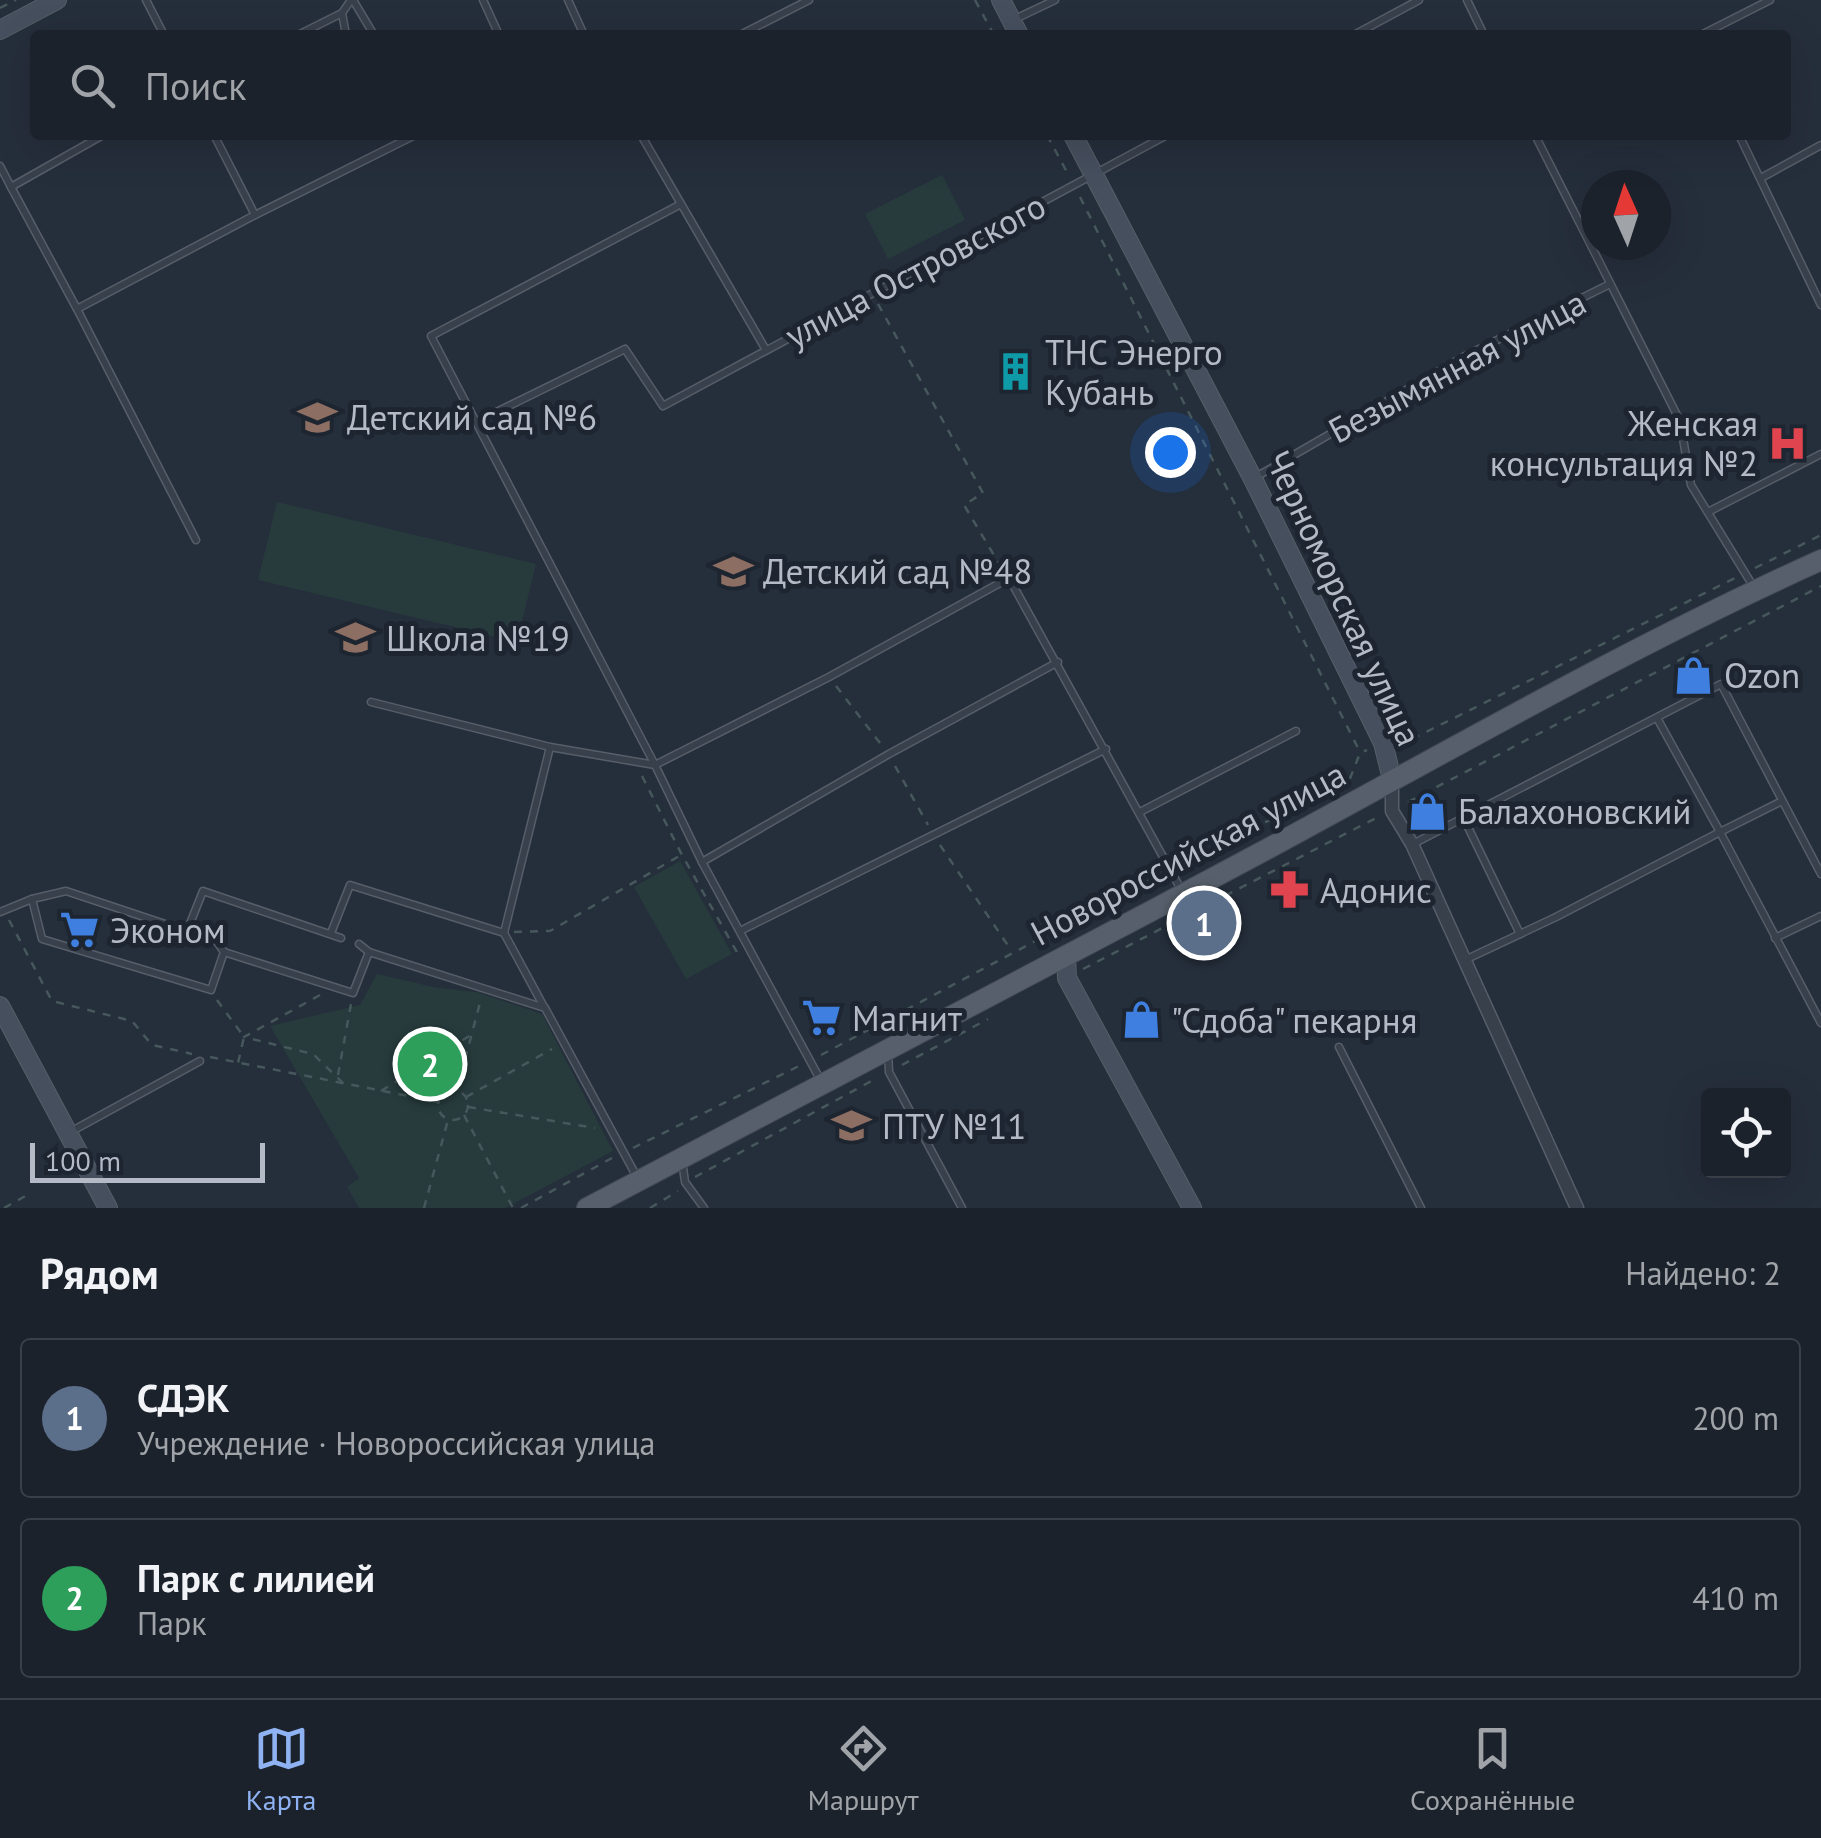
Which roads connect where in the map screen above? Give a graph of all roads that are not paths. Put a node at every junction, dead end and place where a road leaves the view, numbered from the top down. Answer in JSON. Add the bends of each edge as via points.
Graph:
{"nodes":[{"id":1,"x":57,"y":0,"type":"edge"},
{"id":2,"x":146,"y":0,"type":"edge"},
{"id":3,"x":352,"y":0,"type":"edge"},
{"id":4,"x":482,"y":0,"type":"edge"},
{"id":5,"x":568,"y":0,"type":"edge"},
{"id":6,"x":808,"y":0,"type":"edge"},
{"id":7,"x":1001,"y":0,"type":"edge"},
{"id":8,"x":1055,"y":0,"type":"edge"},
{"id":9,"x":1419,"y":0,"type":"edge"},
{"id":10,"x":1467,"y":0,"type":"edge"},
{"id":11,"x":1770,"y":0,"type":"edge"},
{"id":12,"x":342,"y":14,"type":"junction"},
{"id":13,"x":1016,"y":28,"type":"edge"},
{"id":14,"x":0,"y":30,"type":"edge"},
{"id":15,"x":161,"y":30,"type":"edge"},
{"id":16,"x":308,"y":30,"type":"edge"},
{"id":17,"x":345,"y":30,"type":"edge"},
{"id":18,"x":371,"y":30,"type":"edge"},
{"id":19,"x":497,"y":30,"type":"edge"},
{"id":20,"x":582,"y":30,"type":"edge"},
{"id":21,"x":750,"y":30,"type":"edge"},
{"id":22,"x":1363,"y":30,"type":"edge"},
{"id":23,"x":1482,"y":30,"type":"edge"},
{"id":24,"x":1710,"y":30,"type":"edge"},
{"id":25,"x":94,"y":140,"type":"edge"},
{"id":26,"x":217,"y":140,"type":"edge"},
{"id":27,"x":405,"y":140,"type":"edge"},
{"id":28,"x":644,"y":140,"type":"edge"},
{"id":29,"x":1076,"y":140,"type":"edge"},
{"id":30,"x":1159,"y":140,"type":"edge"},
{"id":31,"x":1538,"y":140,"type":"edge"},
{"id":32,"x":1741,"y":140,"type":"edge"},
{"id":33,"x":1821,"y":145,"type":"edge"},
{"id":34,"x":0,"y":166,"type":"edge"},
{"id":35,"x":1094,"y":174,"type":"junction"},
{"id":36,"x":1761,"y":178,"type":"junction"},
{"id":37,"x":11,"y":187,"type":"junction"},
{"id":38,"x":680,"y":204,"type":"junction"},
{"id":39,"x":255,"y":215,"type":"junction"},
{"id":40,"x":1610,"y":284,"type":"junction"},
{"id":41,"x":1821,"y":305,"type":"edge"},
{"id":42,"x":77,"y":309,"type":"junction"},
{"id":43,"x":766,"y":351,"type":"junction"},
{"id":44,"x":476,"y":422,"type":"junction"},
{"id":45,"x":1821,"y":454,"type":"edge"},
{"id":46,"x":1252,"y":479,"type":"junction"},
{"id":47,"x":1708,"y":512,"type":"junction"},
{"id":48,"x":196,"y":540,"type":"dead end"},
{"id":49,"x":1821,"y":560,"type":"edge"},
{"id":50,"x":1755,"y":590,"type":"junction"},
{"id":51,"x":1058,"y":662,"type":"junction"},
{"id":52,"x":371,"y":702,"type":"dead end"},
{"id":53,"x":1657,"y":718,"type":"junction"},
{"id":54,"x":1296,"y":731,"type":"dead end"},
{"id":55,"x":550,"y":747,"type":"junction"},
{"id":56,"x":1106,"y":749,"type":"junction"},
{"id":57,"x":656,"y":765,"type":"junction"},
{"id":58,"x":1392,"y":779,"type":"junction"},
{"id":59,"x":1782,"y":800,"type":"junction"},
{"id":60,"x":1140,"y":812,"type":"junction"},
{"id":61,"x":1464,"y":819,"type":"junction"},
{"id":62,"x":1720,"y":832,"type":"junction"},
{"id":63,"x":1412,"y":844,"type":"junction"},
{"id":64,"x":702,"y":862,"type":"junction"},
{"id":65,"x":1821,"y":874,"type":"edge"},
{"id":66,"x":1184,"y":894,"type":"junction"},
{"id":67,"x":32,"y":899,"type":"junction"},
{"id":68,"x":2,"y":911,"type":"edge"},
{"id":69,"x":1821,"y":916,"type":"edge"},
{"id":70,"x":187,"y":931,"type":"junction"},
{"id":71,"x":740,"y":931,"type":"junction"},
{"id":72,"x":331,"y":933,"type":"junction"},
{"id":73,"x":504,"y":933,"type":"junction"},
{"id":74,"x":1520,"y":934,"type":"junction"},
{"id":75,"x":198,"y":935,"type":"dead end"},
{"id":76,"x":341,"y":938,"type":"dead end"},
{"id":77,"x":1775,"y":938,"type":"junction"},
{"id":78,"x":217,"y":942,"type":"dead end"},
{"id":79,"x":359,"y":944,"type":"dead end"},
{"id":80,"x":224,"y":952,"type":"junction"},
{"id":81,"x":369,"y":952,"type":"junction"},
{"id":82,"x":1066,"y":955,"type":"junction"},
{"id":83,"x":1463,"y":961,"type":"junction"},
{"id":84,"x":0,"y":1006,"type":"edge"},
{"id":85,"x":545,"y":1008,"type":"junction"},
{"id":86,"x":1821,"y":1024,"type":"edge"},
{"id":87,"x":1339,"y":1047,"type":"dead end"},
{"id":88,"x":888,"y":1049,"type":"junction"},
{"id":89,"x":200,"y":1060,"type":"dead end"},
{"id":90,"x":823,"y":1084,"type":"junction"},
{"id":91,"x":66,"y":1134,"type":"junction"},
{"id":92,"x":682,"y":1159,"type":"junction"},
{"id":93,"x":639,"y":1180,"type":"junction"},
{"id":94,"x":108,"y":1208,"type":"edge"},
{"id":95,"x":588,"y":1208,"type":"edge"},
{"id":96,"x":704,"y":1208,"type":"edge"},
{"id":97,"x":962,"y":1208,"type":"edge"},
{"id":98,"x":1192,"y":1208,"type":"edge"},
{"id":99,"x":1421,"y":1208,"type":"edge"},
{"id":100,"x":1577,"y":1208,"type":"edge"}],
"edges":[{"from":1,"to":14,"type":"main road"},
{"from":2,"to":15,"type":"lane"},
{"from":3,"to":12,"type":"lane"},
{"from":3,"to":18,"type":"lane"},
{"from":4,"to":19,"type":"lane"},
{"from":5,"to":20,"type":"lane"},
{"from":6,"to":21,"type":"lane"},
{"from":7,"to":13,"type":"main road"},
{"from":8,"to":13,"type":"lane"},
{"from":9,"to":22,"type":"lane"},
{"from":10,"to":23,"type":"lane"},
{"from":11,"to":24,"type":"lane"},
{"from":12,"to":16,"type":"lane"},
{"from":12,"to":17,"type":"lane"},
{"from":25,"to":37,"type":"lane"},
{"from":26,"to":39,"type":"lane"},
{"from":27,"to":39,"type":"lane"},
{"from":28,"to":38,"type":"lane"},
{"from":29,"to":35,"type":"main road","name":"Черноморская улица"},
{"from":30,"to":35,"type":"lane","name":"улица Островского"},
{"from":31,"to":40,"type":"lane"},
{"from":32,"to":36,"type":"lane"},
{"from":33,"to":36,"type":"lane"},
{"from":34,"to":37,"type":"lane"},
{"from":35,"to":43,"type":"lane","name":"улица Островского"},
{"from":35,"to":46,"type":"main road","name":"Черноморская улица"},
{"from":36,"to":41,"type":"lane"},
{"from":37,"to":42,"type":"lane"},
{"from":38,"to":43,"type":"lane"},
{"from":38,"to":44,"type":"lane","via":[[431,336]]},
{"from":39,"to":42,"type":"lane"},
{"from":40,"to":46,"type":"lane","name":"Безымянная улица","via":[[1466,356]]},
{"from":40,"to":47,"type":"lane","via":[[1680,421],[1692,486]]},
{"from":42,"to":48,"type":"lane"},
{"from":43,"to":44,"type":"lane","name":"улица Островского","via":[[664,406],[625,349]]},
{"from":44,"to":57,"type":"lane"},
{"from":45,"to":47,"type":"lane"},
{"from":46,"to":58,"type":"main road","name":"Черноморская улица","via":[[1383,743]]},
{"from":47,"to":50,"type":"lane"},
{"from":49,"to":50,"type":"main road","name":"Новороссийская улица"},
{"from":50,"to":58,"type":"main road","name":"Новороссийская улица"},
{"from":51,"to":56,"type":"lane"},
{"from":51,"to":57,"type":"lane","via":[[1009,578]]},
{"from":51,"to":64,"type":"lane"},
{"from":52,"to":55,"type":"lane"},
{"from":53,"to":59,"type":"lane","via":[[1721,684]]},
{"from":53,"to":61,"type":"lane"},
{"from":53,"to":62,"type":"lane"},
{"from":54,"to":60,"type":"lane"},
{"from":55,"to":57,"type":"lane"},
{"from":55,"to":73,"type":"lane"},
{"from":56,"to":60,"type":"lane"},
{"from":56,"to":71,"type":"lane"},
{"from":57,"to":64,"type":"lane"},
{"from":58,"to":63,"type":"street","name":"Черноморская улица","via":[[1392,811]]},
{"from":58,"to":66,"type":"main road","name":"Новороссийская улица"},
{"from":59,"to":62,"type":"lane"},
{"from":59,"to":65,"type":"lane"},
{"from":60,"to":66,"type":"lane"},
{"from":61,"to":63,"type":"lane"},
{"from":61,"to":74,"type":"lane"},
{"from":62,"to":74,"type":"lane"},
{"from":62,"to":77,"type":"lane"},
{"from":63,"to":83,"type":"street"},
{"from":64,"to":71,"type":"lane"},
{"from":66,"to":82,"type":"main road","name":"Новороссийская улица"},
{"from":67,"to":68,"type":"lane"},
{"from":67,"to":70,"type":"lane","via":[[66,890]]},
{"from":67,"to":80,"type":"lane","via":[[42,939],[211,990]]},
{"from":69,"to":77,"type":"lane"},
{"from":70,"to":72,"type":"lane","via":[[203,892]]},
{"from":70,"to":75,"type":"lane"},
{"from":71,"to":90,"type":"lane"},
{"from":72,"to":73,"type":"lane","via":[[350,885]]},
{"from":72,"to":76,"type":"lane"},
{"from":73,"to":85,"type":"lane"},
{"from":74,"to":83,"type":"lane"},
{"from":77,"to":86,"type":"lane"},
{"from":78,"to":80,"type":"lane"},
{"from":79,"to":81,"type":"lane"},
{"from":80,"to":81,"type":"lane","via":[[353,993]]},
{"from":81,"to":85,"type":"lane"},
{"from":82,"to":88,"type":"main road","name":"Новороссийская улица"},
{"from":82,"to":98,"type":"main road","via":[[1067,978]]},
{"from":83,"to":100,"type":"street"},
{"from":84,"to":91,"type":"main road"},
{"from":85,"to":93,"type":"lane"},
{"from":87,"to":99,"type":"lane"},
{"from":88,"to":90,"type":"main road","name":"Новороссийская улица"},
{"from":88,"to":97,"type":"lane","via":[[889,1072]]},
{"from":89,"to":91,"type":"lane"},
{"from":90,"to":92,"type":"main road","name":"Новороссийская улица"},
{"from":91,"to":94,"type":"main road"},
{"from":92,"to":93,"type":"main road","name":"Новороссийская улица"},
{"from":92,"to":96,"type":"lane","via":[[685,1182]]},
{"from":93,"to":95,"type":"main road","name":"Новороссийская улица"}]}
